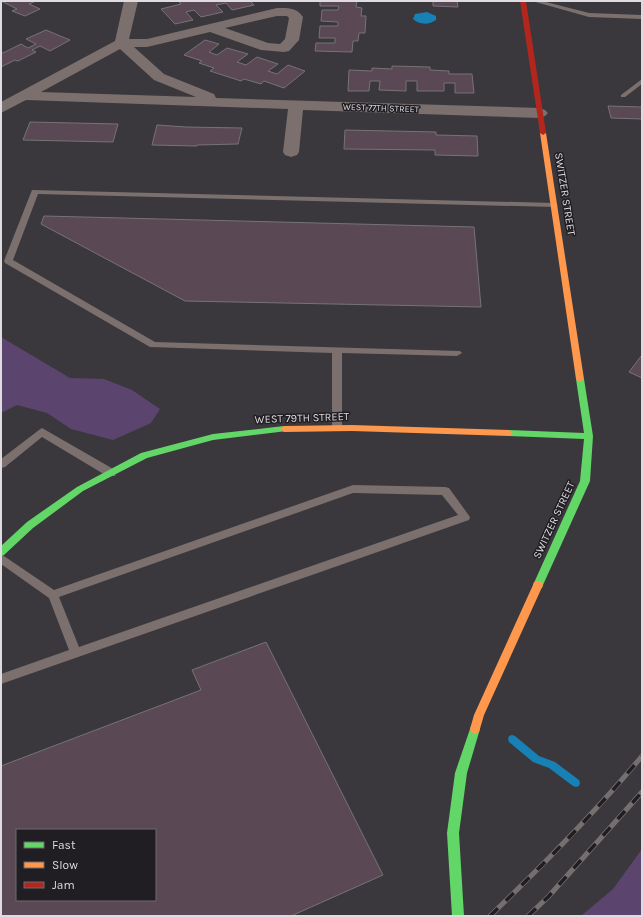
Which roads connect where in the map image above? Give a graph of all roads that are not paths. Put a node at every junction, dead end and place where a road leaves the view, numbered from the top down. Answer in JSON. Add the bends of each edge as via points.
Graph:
{"nodes":[{"id":1,"x":131,"y":1,"type":"edge"},
{"id":2,"x":523,"y":1,"type":"edge"},
{"id":3,"x":535,"y":1,"type":"edge"},
{"id":4,"x":642,"y":17,"type":"edge"},
{"id":5,"x":211,"y":28,"type":"junction"},
{"id":6,"x":121,"y":42,"type":"junction"},
{"id":7,"x":642,"y":81,"type":"edge"},
{"id":8,"x":26,"y":96,"type":"junction"},
{"id":9,"x":623,"y":96,"type":"dead end"},
{"id":10,"x":221,"y":102,"type":"junction"},
{"id":11,"x":296,"y":106,"type":"junction"},
{"id":12,"x":1,"y":108,"type":"edge"},
{"id":13,"x":540,"y":113,"type":"junction"},
{"id":14,"x":291,"y":152,"type":"dead end"},
{"id":15,"x":554,"y":205,"type":"junction"},
{"id":16,"x":337,"y":350,"type":"junction"},
{"id":17,"x":457,"y":353,"type":"dead end"},
{"id":18,"x":337,"y":428,"type":"junction"},
{"id":19,"x":589,"y":436,"type":"junction"},
{"id":20,"x":1,"y":464,"type":"edge"},
{"id":21,"x":111,"y":473,"type":"junction"},
{"id":22,"x":1,"y":552,"type":"edge"},
{"id":23,"x":1,"y":558,"type":"edge"},
{"id":24,"x":53,"y":595,"type":"junction"},
{"id":25,"x":76,"y":652,"type":"junction"},
{"id":26,"x":1,"y":679,"type":"edge"},
{"id":27,"x":458,"y":916,"type":"edge"}],
"edges":[{"from":1,"to":6,"type":"street"},
{"from":2,"to":13,"type":"street","name":"SWITZER STREET"},
{"from":3,"to":4,"type":"lane","via":[[588,15]]},
{"from":5,"to":5,"type":"street","via":[[277,12],[290,12],[296,16],[292,40],[284,48],[266,47]]},
{"from":5,"to":6,"type":"street","via":[[147,43]]},
{"from":6,"to":8,"type":"street"},
{"from":6,"to":10,"type":"street","name":"WEST 77TH STREET","via":[[159,77]]},
{"from":7,"to":9,"type":"lane"},
{"from":8,"to":10,"type":"street","name":"WEST 77TH STREET"},
{"from":8,"to":12,"type":"street"},
{"from":10,"to":11,"type":"street","name":"WEST 77TH STREET"},
{"from":11,"to":13,"type":"street","name":"WEST 77TH STREET"},
{"from":11,"to":14,"type":"street"},
{"from":13,"to":15,"type":"street","name":"SWITZER STREET"},
{"from":15,"to":16,"type":"lane","via":[[35,192],[8,261],[153,345]]},
{"from":15,"to":19,"type":"street","name":"SWITZER STREET"},
{"from":16,"to":17,"type":"lane"},
{"from":16,"to":18,"type":"lane"},
{"from":18,"to":19,"type":"street","name":"WEST 79TH STREET"},
{"from":18,"to":21,"type":"street","name":"WEST 79TH STREET","via":[[278,429],[213,437],[144,455]]},
{"from":19,"to":27,"type":"street","name":"SWITZER STREET","via":[[585,480],[479,714],[461,773],[453,833]]},
{"from":20,"to":21,"type":"lane","via":[[42,432]]},
{"from":21,"to":22,"type":"street","name":"WEST 79TH STREET","via":[[80,489],[30,525]]},
{"from":23,"to":24,"type":"lane"},
{"from":24,"to":25,"type":"lane"},
{"from":24,"to":25,"type":"lane","via":[[353,489],[445,490],[465,517]]},
{"from":25,"to":26,"type":"lane"}]}
